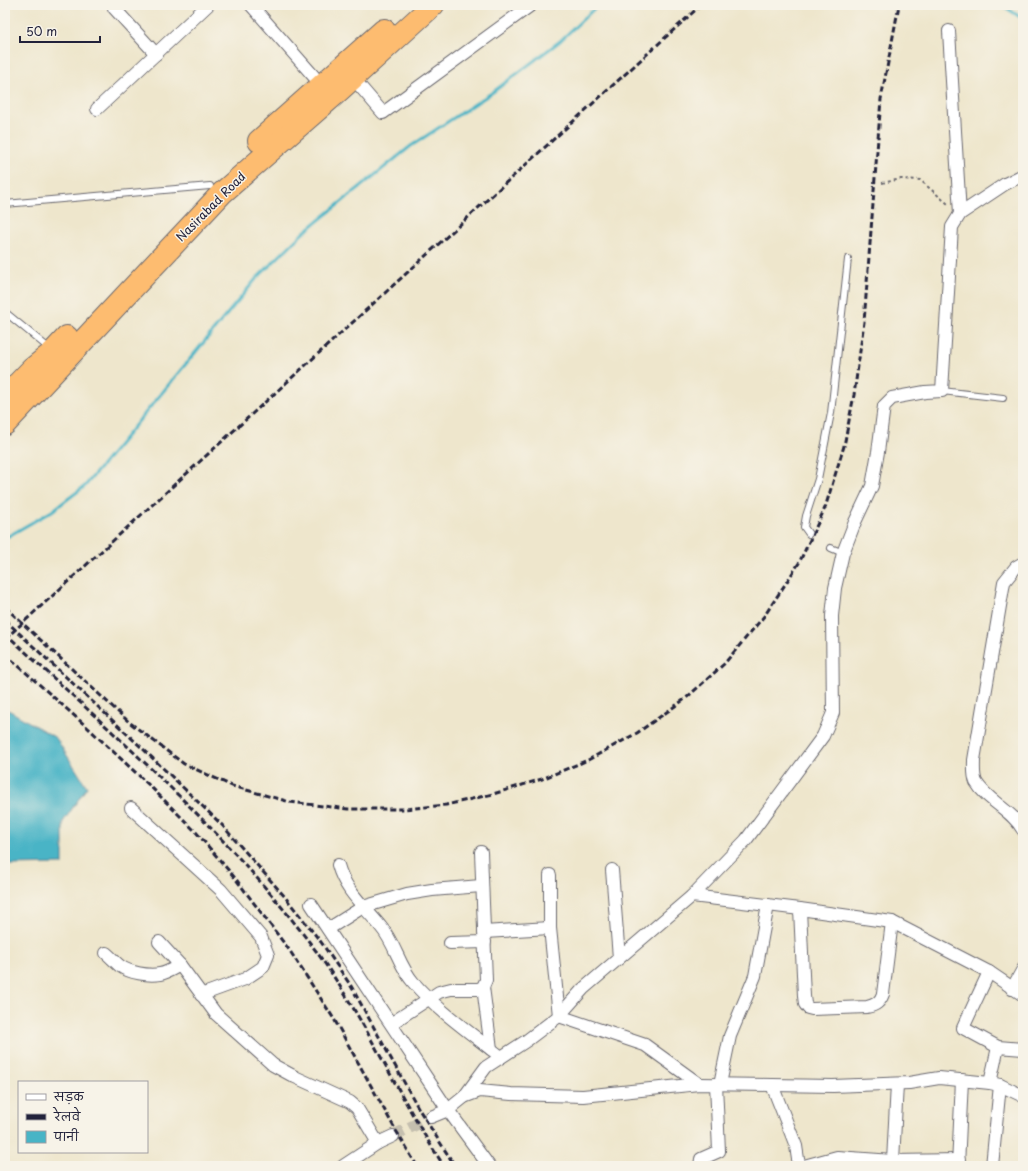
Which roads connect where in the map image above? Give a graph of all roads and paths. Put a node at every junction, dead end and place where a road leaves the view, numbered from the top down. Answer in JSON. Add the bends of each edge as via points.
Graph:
{"nodes":[{"id":1,"x":208,"y":5,"type":"edge"},
{"id":2,"x":251,"y":5,"type":"edge"},
{"id":3,"x":412,"y":5,"type":"edge"},
{"id":4,"x":433,"y":5,"type":"edge"},
{"id":5,"x":531,"y":5,"type":"edge"},
{"id":6,"x":114,"y":8,"type":"dead end"},
{"id":7,"x":949,"y":31,"type":"dead end"},
{"id":8,"x":156,"y":54,"type":"junction"},
{"id":9,"x":353,"y":78,"type":"junction"},
{"id":10,"x":326,"y":91,"type":"junction"},
{"id":11,"x":96,"y":109,"type":"dead end"},
{"id":12,"x":1023,"y":175,"type":"edge"},
{"id":13,"x":882,"y":183,"type":"dead end"},
{"id":14,"x":210,"y":186,"type":"junction"},
{"id":15,"x":5,"y":204,"type":"edge"},
{"id":16,"x":960,"y":214,"type":"junction"},
{"id":17,"x":848,"y":259,"type":"dead end"},
{"id":18,"x":5,"y":312,"type":"edge"},
{"id":19,"x":53,"y":352,"type":"junction"},
{"id":20,"x":38,"y":376,"type":"junction"},
{"id":21,"x":942,"y":391,"type":"junction"},
{"id":22,"x":5,"y":397,"type":"edge"},
{"id":23,"x":1003,"y":398,"type":"dead end"},
{"id":24,"x":5,"y":424,"type":"edge"},
{"id":25,"x":809,"y":534,"type":"dead end"},
{"id":26,"x":831,"y":548,"type":"dead end"},
{"id":27,"x":843,"y":553,"type":"junction"},
{"id":28,"x":1023,"y":563,"type":"edge"},
{"id":29,"x":131,"y":808,"type":"dead end"},
{"id":30,"x":1023,"y":830,"type":"edge"},
{"id":31,"x":481,"y":852,"type":"dead end"},
{"id":32,"x":338,"y":865,"type":"dead end"},
{"id":33,"x":612,"y":870,"type":"dead end"},
{"id":34,"x":550,"y":875,"type":"dead end"},
{"id":35,"x":481,"y":886,"type":"junction"},
{"id":36,"x":692,"y":896,"type":"junction"},
{"id":37,"x":311,"y":904,"type":"dead end"},
{"id":38,"x":768,"y":905,"type":"junction"},
{"id":39,"x":363,"y":907,"type":"junction"},
{"id":40,"x":800,"y":909,"type":"junction"},
{"id":41,"x":892,"y":922,"type":"junction"},
{"id":42,"x":550,"y":928,"type":"junction"},
{"id":43,"x":328,"y":929,"type":"junction"},
{"id":44,"x":485,"y":937,"type":"junction"},
{"id":45,"x":159,"y":942,"type":"dead end"},
{"id":46,"x":450,"y":943,"type":"dead end"},
{"id":47,"x":106,"y":953,"type":"dead end"},
{"id":48,"x":619,"y":958,"type":"junction"},
{"id":49,"x":175,"y":968,"type":"junction"},
{"id":50,"x":1023,"y":969,"type":"edge"},
{"id":51,"x":989,"y":972,"type":"junction"},
{"id":52,"x":483,"y":987,"type":"junction"},
{"id":53,"x":1018,"y":992,"type":"edge"},
{"id":54,"x":201,"y":995,"type":"junction"},
{"id":55,"x":428,"y":998,"type":"junction"},
{"id":56,"x":559,"y":1016,"type":"junction"},
{"id":57,"x":392,"y":1023,"type":"junction"},
{"id":58,"x":998,"y":1047,"type":"junction"},
{"id":59,"x":491,"y":1049,"type":"junction"},
{"id":60,"x":1023,"y":1049,"type":"edge"},
{"id":61,"x":501,"y":1057,"type":"junction"},
{"id":62,"x":962,"y":1080,"type":"junction"},
{"id":63,"x":699,"y":1084,"type":"junction"},
{"id":64,"x":718,"y":1084,"type":"junction"},
{"id":65,"x":897,"y":1084,"type":"junction"},
{"id":66,"x":995,"y":1084,"type":"junction"},
{"id":67,"x":772,"y":1085,"type":"junction"},
{"id":68,"x":1023,"y":1096,"type":"edge"},
{"id":69,"x":464,"y":1097,"type":"junction"},
{"id":70,"x":448,"y":1110,"type":"junction"},
{"id":71,"x":431,"y":1118,"type":"tunnel mouth"},
{"id":72,"x":393,"y":1136,"type":"tunnel mouth"},
{"id":73,"x":378,"y":1143,"type":"junction"},
{"id":74,"x":893,"y":1161,"type":"junction"},
{"id":75,"x":958,"y":1163,"type":"edge"},
{"id":76,"x":343,"y":1166,"type":"edge"},
{"id":77,"x":489,"y":1166,"type":"edge"},
{"id":78,"x":700,"y":1166,"type":"edge"},
{"id":79,"x":799,"y":1166,"type":"edge"},
{"id":80,"x":804,"y":1166,"type":"edge"},
{"id":81,"x":992,"y":1166,"type":"edge"}],
"edges":[{"from":1,"to":8,"type":"street"},
{"from":2,"to":10,"type":"street"},
{"from":3,"to":10,"type":"highway","name":"Nasirabad Road"},
{"from":4,"to":9,"type":"highway","name":"Nasirabad Road"},
{"from":5,"to":9,"type":"street","via":[[383,113]]},
{"from":6,"to":8,"type":"street"},
{"from":7,"to":16,"type":"street"},
{"from":8,"to":11,"type":"street"},
{"from":9,"to":10,"type":"highway","name":"Nasirabad Road"},
{"from":10,"to":14,"type":"highway","name":"Nasirabad Road"},
{"from":10,"to":20,"type":"highway","name":"Nasirabad Road","via":[[222,193],[146,275]]},
{"from":12,"to":16,"type":"street"},
{"from":13,"to":16,"type":"path","via":[[901,179],[920,180]]},
{"from":14,"to":15,"type":"lane"},
{"from":14,"to":19,"type":"highway","name":"Nasirabad Road"},
{"from":16,"to":21,"type":"street","via":[[952,227]]},
{"from":17,"to":25,"type":"lane","via":[[831,413],[818,479],[804,528]]},
{"from":18,"to":19,"type":"lane"},
{"from":19,"to":20,"type":"highway","name":"Nasirabad Road"},
{"from":20,"to":22,"type":"highway","name":"Nasirabad Road"},
{"from":20,"to":24,"type":"highway","name":"Nasirabad Road"},
{"from":21,"to":23,"type":"lane"},
{"from":21,"to":27,"type":"street","via":[[892,398],[884,406],[872,486]]},
{"from":26,"to":27,"type":"lane"},
{"from":27,"to":36,"type":"street","via":[[832,616],[833,713],[824,736],[746,840]]},
{"from":28,"to":30,"type":"street","via":[[1016,567],[1004,582],[974,760],[976,781],[1014,817]]},
{"from":29,"to":54,"type":"street","via":[[221,890],[261,937],[268,955],[263,967],[245,979]]},
{"from":31,"to":35,"type":"street"},
{"from":32,"to":39,"type":"street","via":[[345,884]]},
{"from":33,"to":48,"type":"street"},
{"from":34,"to":42,"type":"street"},
{"from":35,"to":39,"type":"street","via":[[407,894]]},
{"from":35,"to":44,"type":"street"},
{"from":36,"to":38,"type":"street"},
{"from":36,"to":48,"type":"street"},
{"from":37,"to":43,"type":"street"},
{"from":38,"to":40,"type":"street"},
{"from":38,"to":64,"type":"street","via":[[756,976],[730,1036]]},
{"from":39,"to":43,"type":"street"},
{"from":39,"to":55,"type":"street","via":[[382,927],[412,980]]},
{"from":40,"to":41,"type":"street"},
{"from":40,"to":41,"type":"street","via":[[804,996],[805,1004],[812,1009],[867,1007],[874,1006],[880,1001]]},
{"from":41,"to":51,"type":"street"},
{"from":42,"to":44,"type":"street"},
{"from":42,"to":56,"type":"street"},
{"from":43,"to":57,"type":"street"},
{"from":44,"to":46,"type":"street"},
{"from":44,"to":52,"type":"street","via":[[486,980]]},
{"from":45,"to":49,"type":"street"},
{"from":47,"to":49,"type":"street","via":[[130,971],[155,974]]},
{"from":48,"to":56,"type":"street","via":[[583,989]]},
{"from":49,"to":54,"type":"street"},
{"from":50,"to":53,"type":"street"},
{"from":51,"to":53,"type":"street"},
{"from":51,"to":58,"type":"street","via":[[963,1028]]},
{"from":52,"to":55,"type":"street","via":[[450,989]]},
{"from":52,"to":59,"type":"street"},
{"from":54,"to":73,"type":"street","via":[[216,1014],[273,1065],[350,1102],[357,1108]]},
{"from":55,"to":57,"type":"street"},
{"from":55,"to":59,"type":"street"},
{"from":56,"to":61,"type":"street"},
{"from":56,"to":63,"type":"street","via":[[645,1045]]},
{"from":57,"to":70,"type":"street"},
{"from":58,"to":60,"type":"street"},
{"from":58,"to":66,"type":"street"},
{"from":59,"to":61,"type":"street"},
{"from":61,"to":69,"type":"street","via":[[486,1068]]},
{"from":62,"to":65,"type":"street","via":[[939,1078]]},
{"from":62,"to":66,"type":"street"},
{"from":62,"to":75,"type":"street"},
{"from":63,"to":64,"type":"street"},
{"from":63,"to":69,"type":"street","via":[[583,1096],[480,1091]]},
{"from":64,"to":67,"type":"street"},
{"from":64,"to":78,"type":"street","via":[[719,1151],[700,1159]]},
{"from":65,"to":67,"type":"street"},
{"from":65,"to":74,"type":"street"},
{"from":66,"to":68,"type":"street"},
{"from":66,"to":81,"type":"street"},
{"from":67,"to":79,"type":"street","via":[[796,1146]]},
{"from":69,"to":70,"type":"street"},
{"from":70,"to":71,"type":"street"},
{"from":70,"to":77,"type":"street"},
{"from":72,"to":73,"type":"street"},
{"from":73,"to":76,"type":"street"},
{"from":74,"to":75,"type":"street"},
{"from":74,"to":80,"type":"street","via":[[838,1157]]}]}
